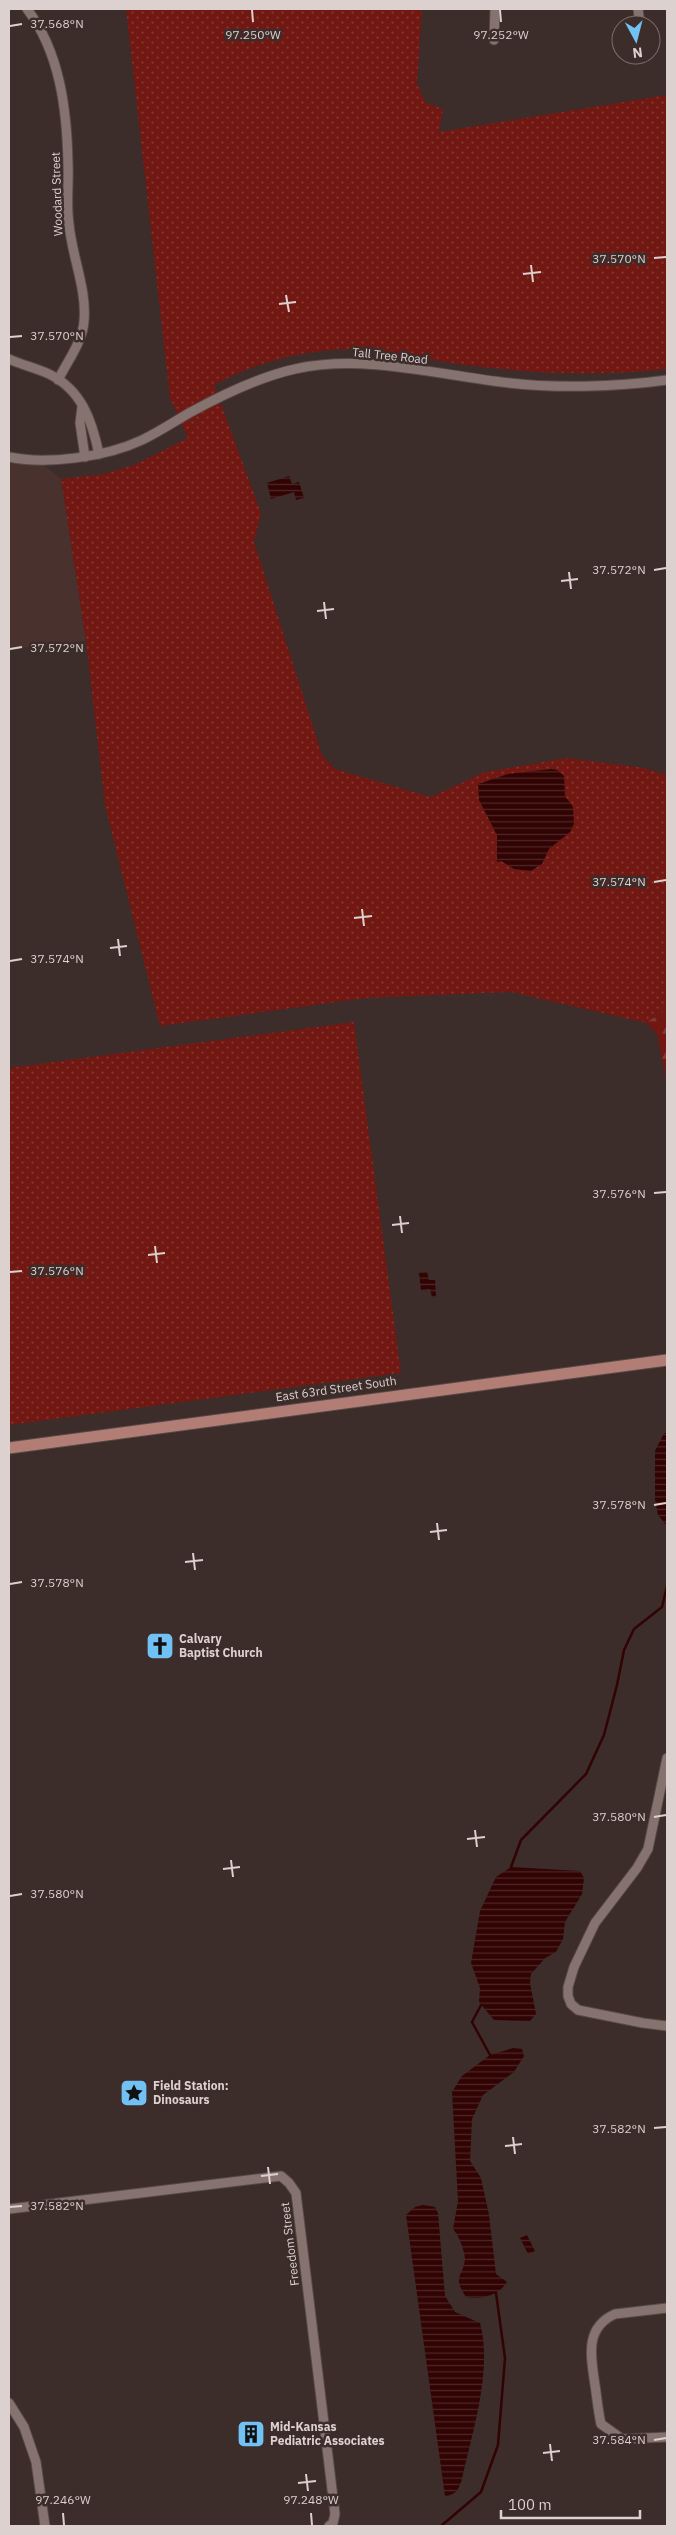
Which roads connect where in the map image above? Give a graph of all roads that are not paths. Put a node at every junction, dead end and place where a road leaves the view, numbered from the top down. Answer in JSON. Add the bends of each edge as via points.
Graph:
{"nodes":[{"id":1,"x":27,"y":9,"type":"edge"},
{"id":2,"x":495,"y":9,"type":"edge"},
{"id":3,"x":494,"y":40,"type":"dead end"},
{"id":4,"x":9,"y":359,"type":"edge"},
{"id":5,"x":58,"y":380,"type":"junction"},
{"id":6,"x":667,"y":380,"type":"edge"},
{"id":7,"x":82,"y":407,"type":"junction"},
{"id":8,"x":99,"y":454,"type":"junction"},
{"id":9,"x":9,"y":457,"type":"edge"},
{"id":10,"x":85,"y":457,"type":"junction"},
{"id":11,"x":667,"y":1360,"type":"edge"},
{"id":12,"x":9,"y":1448,"type":"edge"},
{"id":13,"x":667,"y":1758,"type":"edge"},
{"id":14,"x":667,"y":2026,"type":"edge"},
{"id":15,"x":9,"y":2209,"type":"edge"},
{"id":16,"x":667,"y":2308,"type":"edge"},
{"id":17,"x":9,"y":2403,"type":"edge"},
{"id":18,"x":667,"y":2437,"type":"edge"},
{"id":19,"x":45,"y":2526,"type":"edge"},
{"id":20,"x":329,"y":2526,"type":"edge"}],
"edges":[{"from":1,"to":5,"type":"street","name":"Woodard Street","via":[[39,24],[51,53],[64,104],[68,139],[68,221],[84,299],[83,329]]},
{"from":2,"to":3,"type":"street"},
{"from":4,"to":5,"type":"street"},
{"from":5,"to":7,"type":"street","via":[[68,387]]},
{"from":6,"to":8,"type":"street","name":"Tall Tree Road","via":[[569,385],[504,383],[378,364],[327,364],[294,369],[248,384],[141,441]]},
{"from":7,"to":8,"type":"street","via":[[92,421]]},
{"from":7,"to":10,"type":"street","via":[[80,423]]},
{"from":8,"to":10,"type":"street","name":"Tall Tree Road"},
{"from":9,"to":10,"type":"street","name":"Tall Tree Road","via":[[22,460]]},
{"from":11,"to":12,"type":"main road","name":"East 63rd Street South"},
{"from":13,"to":14,"type":"street","via":[[648,1849],[587,1938],[568,1987],[569,2000],[578,2010]]},
{"from":15,"to":20,"type":"street","name":"Freedom Street","via":[[281,2176],[289,2183],[296,2193],[335,2514]]},
{"from":16,"to":18,"type":"street","via":[[615,2314],[597,2327],[590,2354],[600,2418],[606,2430],[622,2439]]},
{"from":17,"to":19,"type":"street","via":[[24,2427],[36,2462]]}]}
